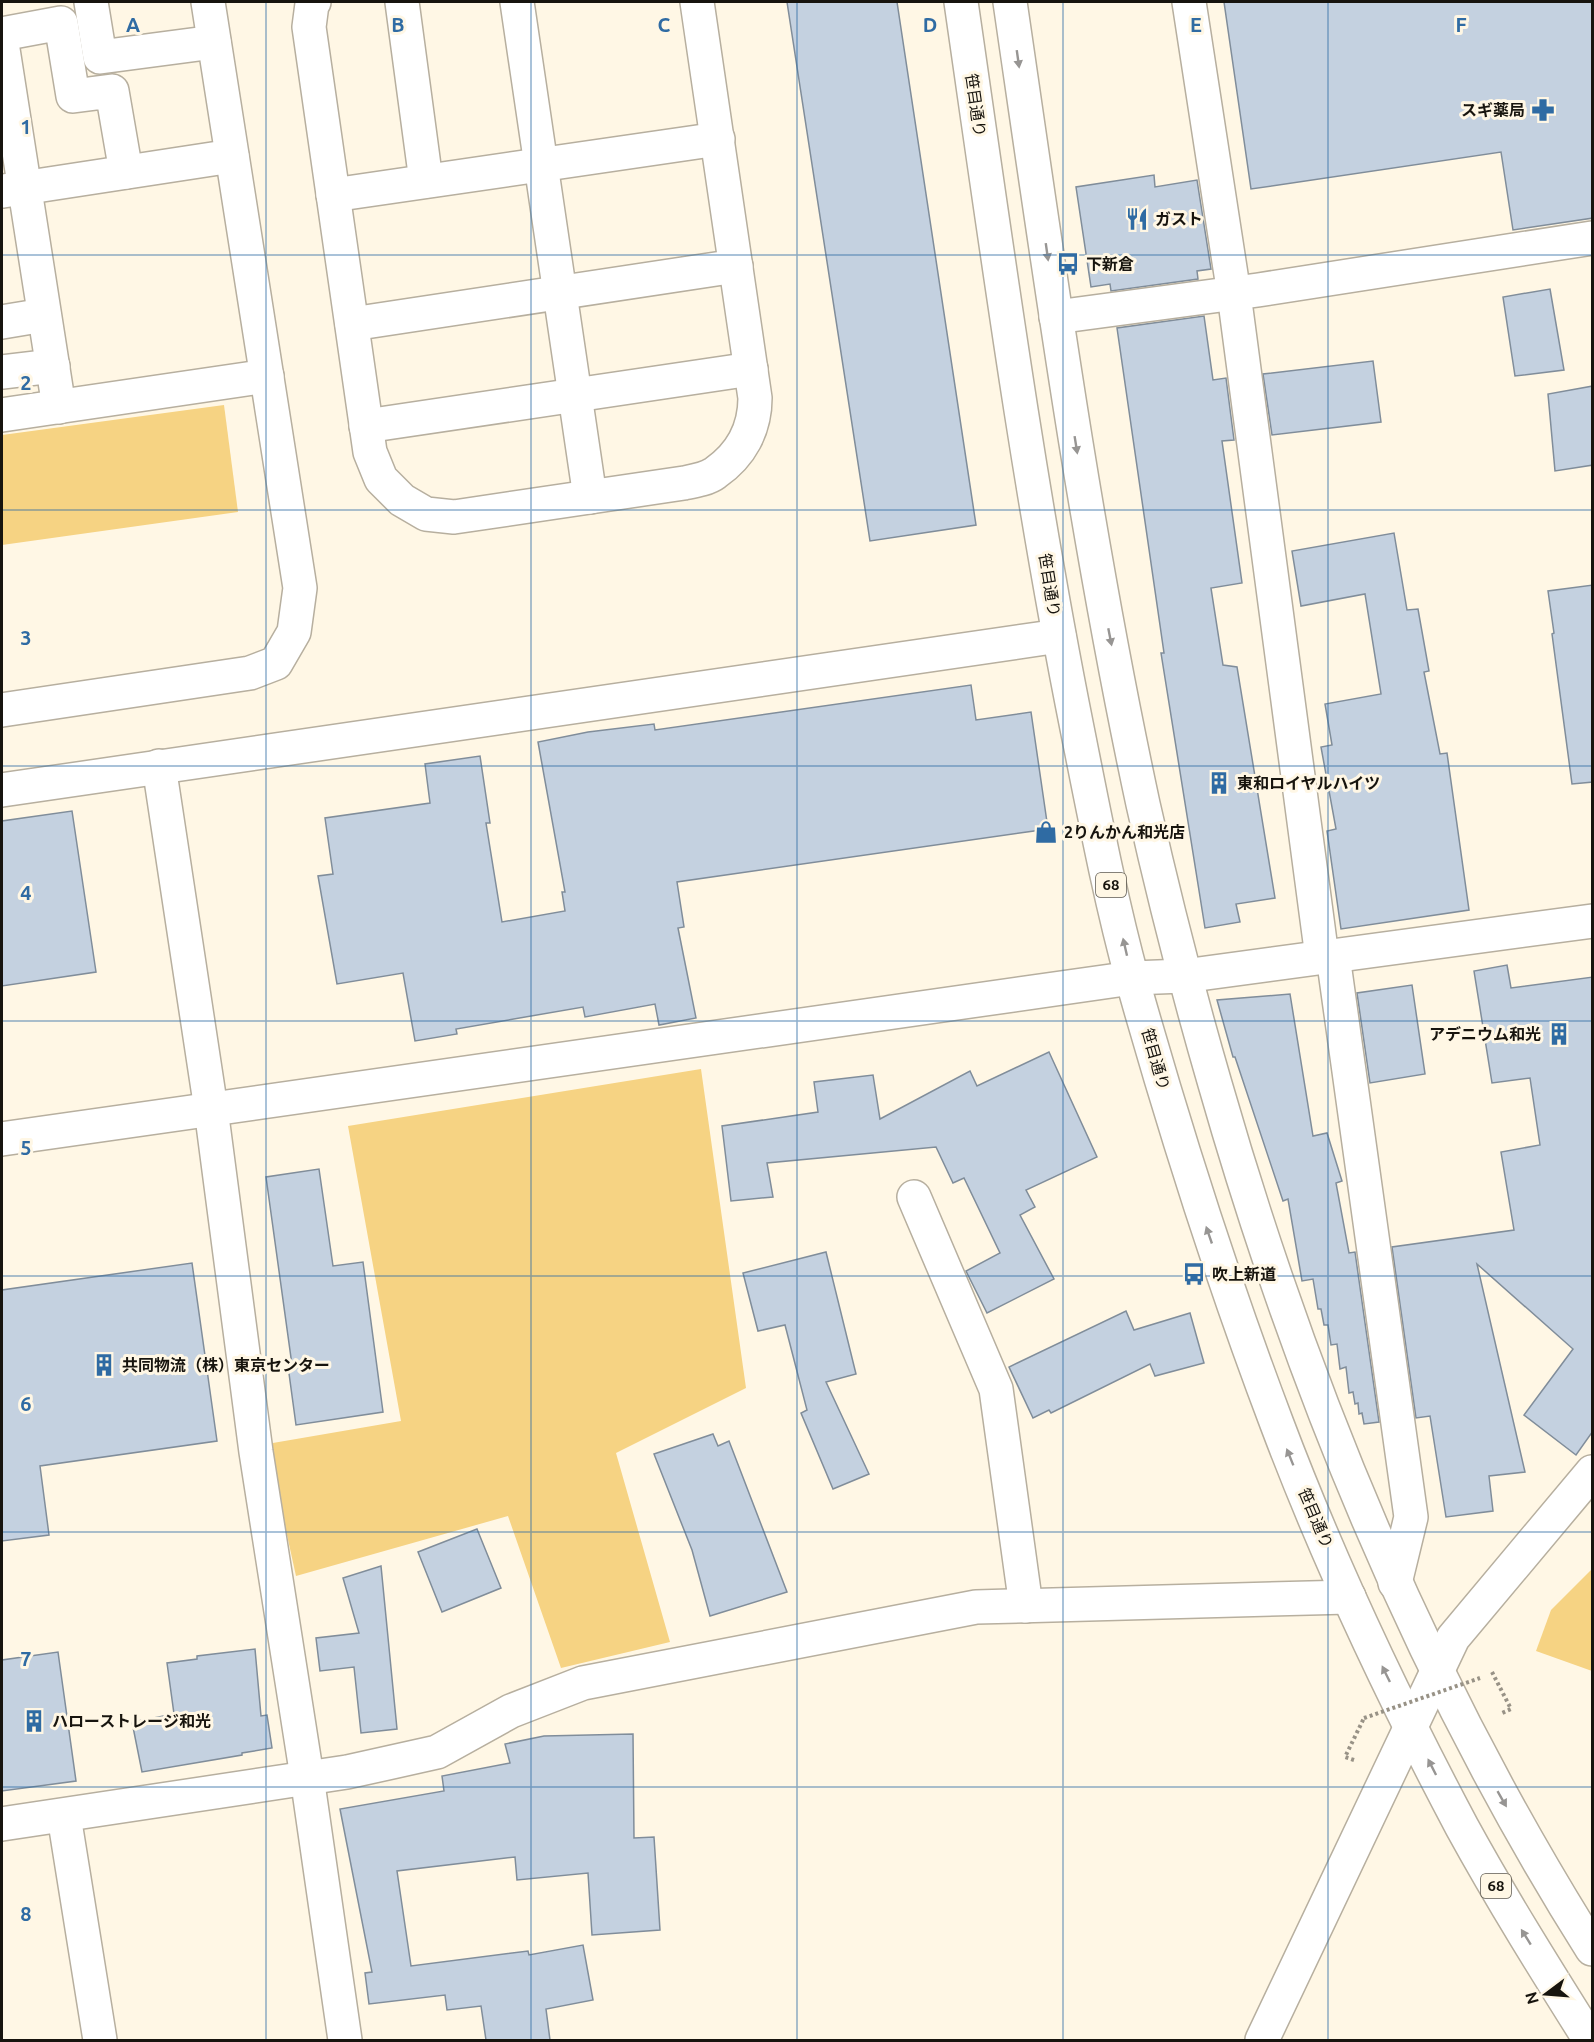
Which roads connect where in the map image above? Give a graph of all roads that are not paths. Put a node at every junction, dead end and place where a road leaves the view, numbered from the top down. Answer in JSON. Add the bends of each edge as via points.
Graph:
{"nodes":[{"id":1,"x":91,"y":2,"type":"edge"},
{"id":2,"x":208,"y":2,"type":"edge"},
{"id":3,"x":402,"y":2,"type":"edge"},
{"id":4,"x":517,"y":2,"type":"edge"},
{"id":5,"x":698,"y":2,"type":"edge"},
{"id":6,"x":961,"y":2,"type":"edge"},
{"id":7,"x":1010,"y":2,"type":"edge"},
{"id":8,"x":1189,"y":2,"type":"edge"},
{"id":9,"x":306,"y":10,"type":"edge"},
{"id":10,"x":2,"y":34,"type":"edge"},
{"id":11,"x":214,"y":42,"type":"junction"},
{"id":12,"x":2,"y":43,"type":"edge"},
{"id":13,"x":5,"y":89,"type":"edge"},
{"id":14,"x":718,"y":139,"type":"junction"},
{"id":15,"x":232,"y":156,"type":"junction"},
{"id":16,"x":541,"y":164,"type":"junction"},
{"id":17,"x":126,"y":172,"type":"junction"},
{"id":18,"x":426,"y":181,"type":"junction"},
{"id":19,"x":13,"y":189,"type":"edge"},
{"id":20,"x":333,"y":195,"type":"junction"},
{"id":21,"x":1593,"y":238,"type":"edge"},
{"id":22,"x":736,"y":266,"type":"junction"},
{"id":23,"x":559,"y":292,"type":"junction"},
{"id":24,"x":1234,"y":294,"type":"junction"},
{"id":25,"x":44,"y":315,"type":"junction"},
{"id":26,"x":1056,"y":317,"type":"junction"},
{"id":27,"x":2,"y":322,"type":"edge"},
{"id":28,"x":352,"y":324,"type":"junction"},
{"id":29,"x":53,"y":366,"type":"junction"},
{"id":30,"x":751,"y":369,"type":"junction"},
{"id":31,"x":2,"y":372,"type":"edge"},
{"id":32,"x":267,"y":376,"type":"junction"},
{"id":33,"x":574,"y":396,"type":"junction"},
{"id":34,"x":59,"y":407,"type":"junction"},
{"id":35,"x":2,"y":415,"type":"edge"},
{"id":36,"x":366,"y":426,"type":"junction"},
{"id":37,"x":590,"y":497,"type":"junction"},
{"id":38,"x":1059,"y":636,"type":"junction"},
{"id":39,"x":2,"y":710,"type":"edge"},
{"id":40,"x":159,"y":766,"type":"junction"},
{"id":41,"x":2,"y":790,"type":"edge"},
{"id":42,"x":1593,"y":921,"type":"edge"},
{"id":43,"x":1328,"y":956,"type":"junction"},
{"id":44,"x":1184,"y":975,"type":"junction"},
{"id":45,"x":1132,"y":978,"type":"junction"},
{"id":46,"x":211,"y":1109,"type":"junction"},
{"id":47,"x":2,"y":1139,"type":"edge"},
{"id":48,"x":914,"y":1197,"type":"dead end"},
{"id":49,"x":1593,"y":1472,"type":"edge"},
{"id":50,"x":1395,"y":1583,"type":"junction"},
{"id":51,"x":1350,"y":1597,"type":"junction"},
{"id":52,"x":1026,"y":1606,"type":"junction"},
{"id":53,"x":1437,"y":1672,"type":"junction"},
{"id":54,"x":1411,"y":1727,"type":"junction"},
{"id":55,"x":307,"y":1777,"type":"junction"},
{"id":56,"x":64,"y":1816,"type":"junction"},
{"id":57,"x":2,"y":1824,"type":"edge"},
{"id":58,"x":1593,"y":1949,"type":"edge"},
{"id":59,"x":100,"y":2040,"type":"edge"},
{"id":60,"x":345,"y":2040,"type":"edge"},
{"id":61,"x":1262,"y":2040,"type":"edge"},
{"id":62,"x":1590,"y":2040,"type":"edge"}],
"edges":[{"from":1,"to":11,"type":"street","via":[[100,57]]},
{"from":2,"to":11,"type":"street"},
{"from":3,"to":18,"type":"street"},
{"from":4,"to":16,"type":"street"},
{"from":5,"to":14,"type":"street"},
{"from":6,"to":38,"type":"street","name":"笹目通り","number":"68","via":[[1007,324]]},
{"from":7,"to":26,"type":"street","one_way":true},
{"from":8,"to":24,"type":"street"},
{"from":9,"to":20,"type":"street"},
{"from":10,"to":17,"type":"street","via":[[61,23],[73,96],[112,91]]},
{"from":11,"to":15,"type":"street"},
{"from":12,"to":13,"type":"street"},
{"from":13,"to":19,"type":"street"},
{"from":14,"to":16,"type":"street"},
{"from":14,"to":22,"type":"street"},
{"from":15,"to":17,"type":"street"},
{"from":15,"to":32,"type":"street"},
{"from":16,"to":18,"type":"street"},
{"from":16,"to":23,"type":"street"},
{"from":17,"to":19,"type":"street"},
{"from":18,"to":20,"type":"street"},
{"from":19,"to":25,"type":"street"},
{"from":20,"to":28,"type":"street"},
{"from":21,"to":24,"type":"street"},
{"from":22,"to":23,"type":"street"},
{"from":22,"to":30,"type":"street"},
{"from":23,"to":28,"type":"street"},
{"from":23,"to":33,"type":"street"},
{"from":24,"to":26,"type":"street"},
{"from":24,"to":43,"type":"street"},
{"from":25,"to":27,"type":"street"},
{"from":25,"to":29,"type":"street"},
{"from":26,"to":44,"type":"street","one_way":true,"via":[[1110,639],[1143,805]]},
{"from":28,"to":36,"type":"street"},
{"from":29,"to":31,"type":"street"},
{"from":29,"to":34,"type":"street"},
{"from":30,"to":33,"type":"street"},
{"from":30,"to":37,"type":"street","via":[[755,398],[752,427],[738,453],[714,474],[684,483]]},
{"from":32,"to":34,"type":"street"},
{"from":32,"to":39,"type":"street","via":[[300,588],[294,632],[276,663],[250,674]]},
{"from":33,"to":36,"type":"street"},
{"from":33,"to":37,"type":"street"},
{"from":34,"to":35,"type":"street"},
{"from":36,"to":37,"type":"street","via":[[370,452],[381,479],[402,500],[426,513],[454,517]]},
{"from":38,"to":40,"type":"street"},
{"from":45,"to":38,"type":"street","name":"笹目通り","number":"68","one_way":true},
{"from":40,"to":41,"type":"street"},
{"from":40,"to":46,"type":"street"},
{"from":42,"to":43,"type":"street"},
{"from":43,"to":44,"type":"street"},
{"from":43,"to":50,"type":"street","via":[[1411,1517]]},
{"from":44,"to":45,"type":"street"},
{"from":44,"to":50,"type":"street","via":[[1272,1269]]},
{"from":45,"to":46,"type":"street"},
{"from":51,"to":45,"type":"street","name":"笹目通り","number":"68","one_way":true,"via":[[1278,1429],[1239,1323],[1203,1218]]},
{"from":46,"to":47,"type":"street"},
{"from":46,"to":55,"type":"street","via":[[256,1452]]},
{"from":48,"to":52,"type":"street","via":[[996,1389]]},
{"from":49,"to":53,"type":"street","via":[[1453,1638]]},
{"from":50,"to":53,"type":"street"},
{"from":51,"to":52,"type":"street"},
{"from":54,"to":51,"type":"street","name":"笹目通り","number":"68","one_way":true},
{"from":52,"to":55,"type":"street","via":[[976,1607],[583,1683],[511,1711],[438,1752]]},
{"from":53,"to":54,"type":"street"},
{"from":53,"to":58,"type":"street","one_way":true,"via":[[1495,1786]]},
{"from":54,"to":61,"type":"street"},
{"from":62,"to":54,"type":"street","name":"笹目通り","number":"68","one_way":true,"via":[[1515,1920]]},
{"from":55,"to":56,"type":"street"},
{"from":55,"to":60,"type":"street"},
{"from":56,"to":57,"type":"street"},
{"from":56,"to":59,"type":"street"}]}
